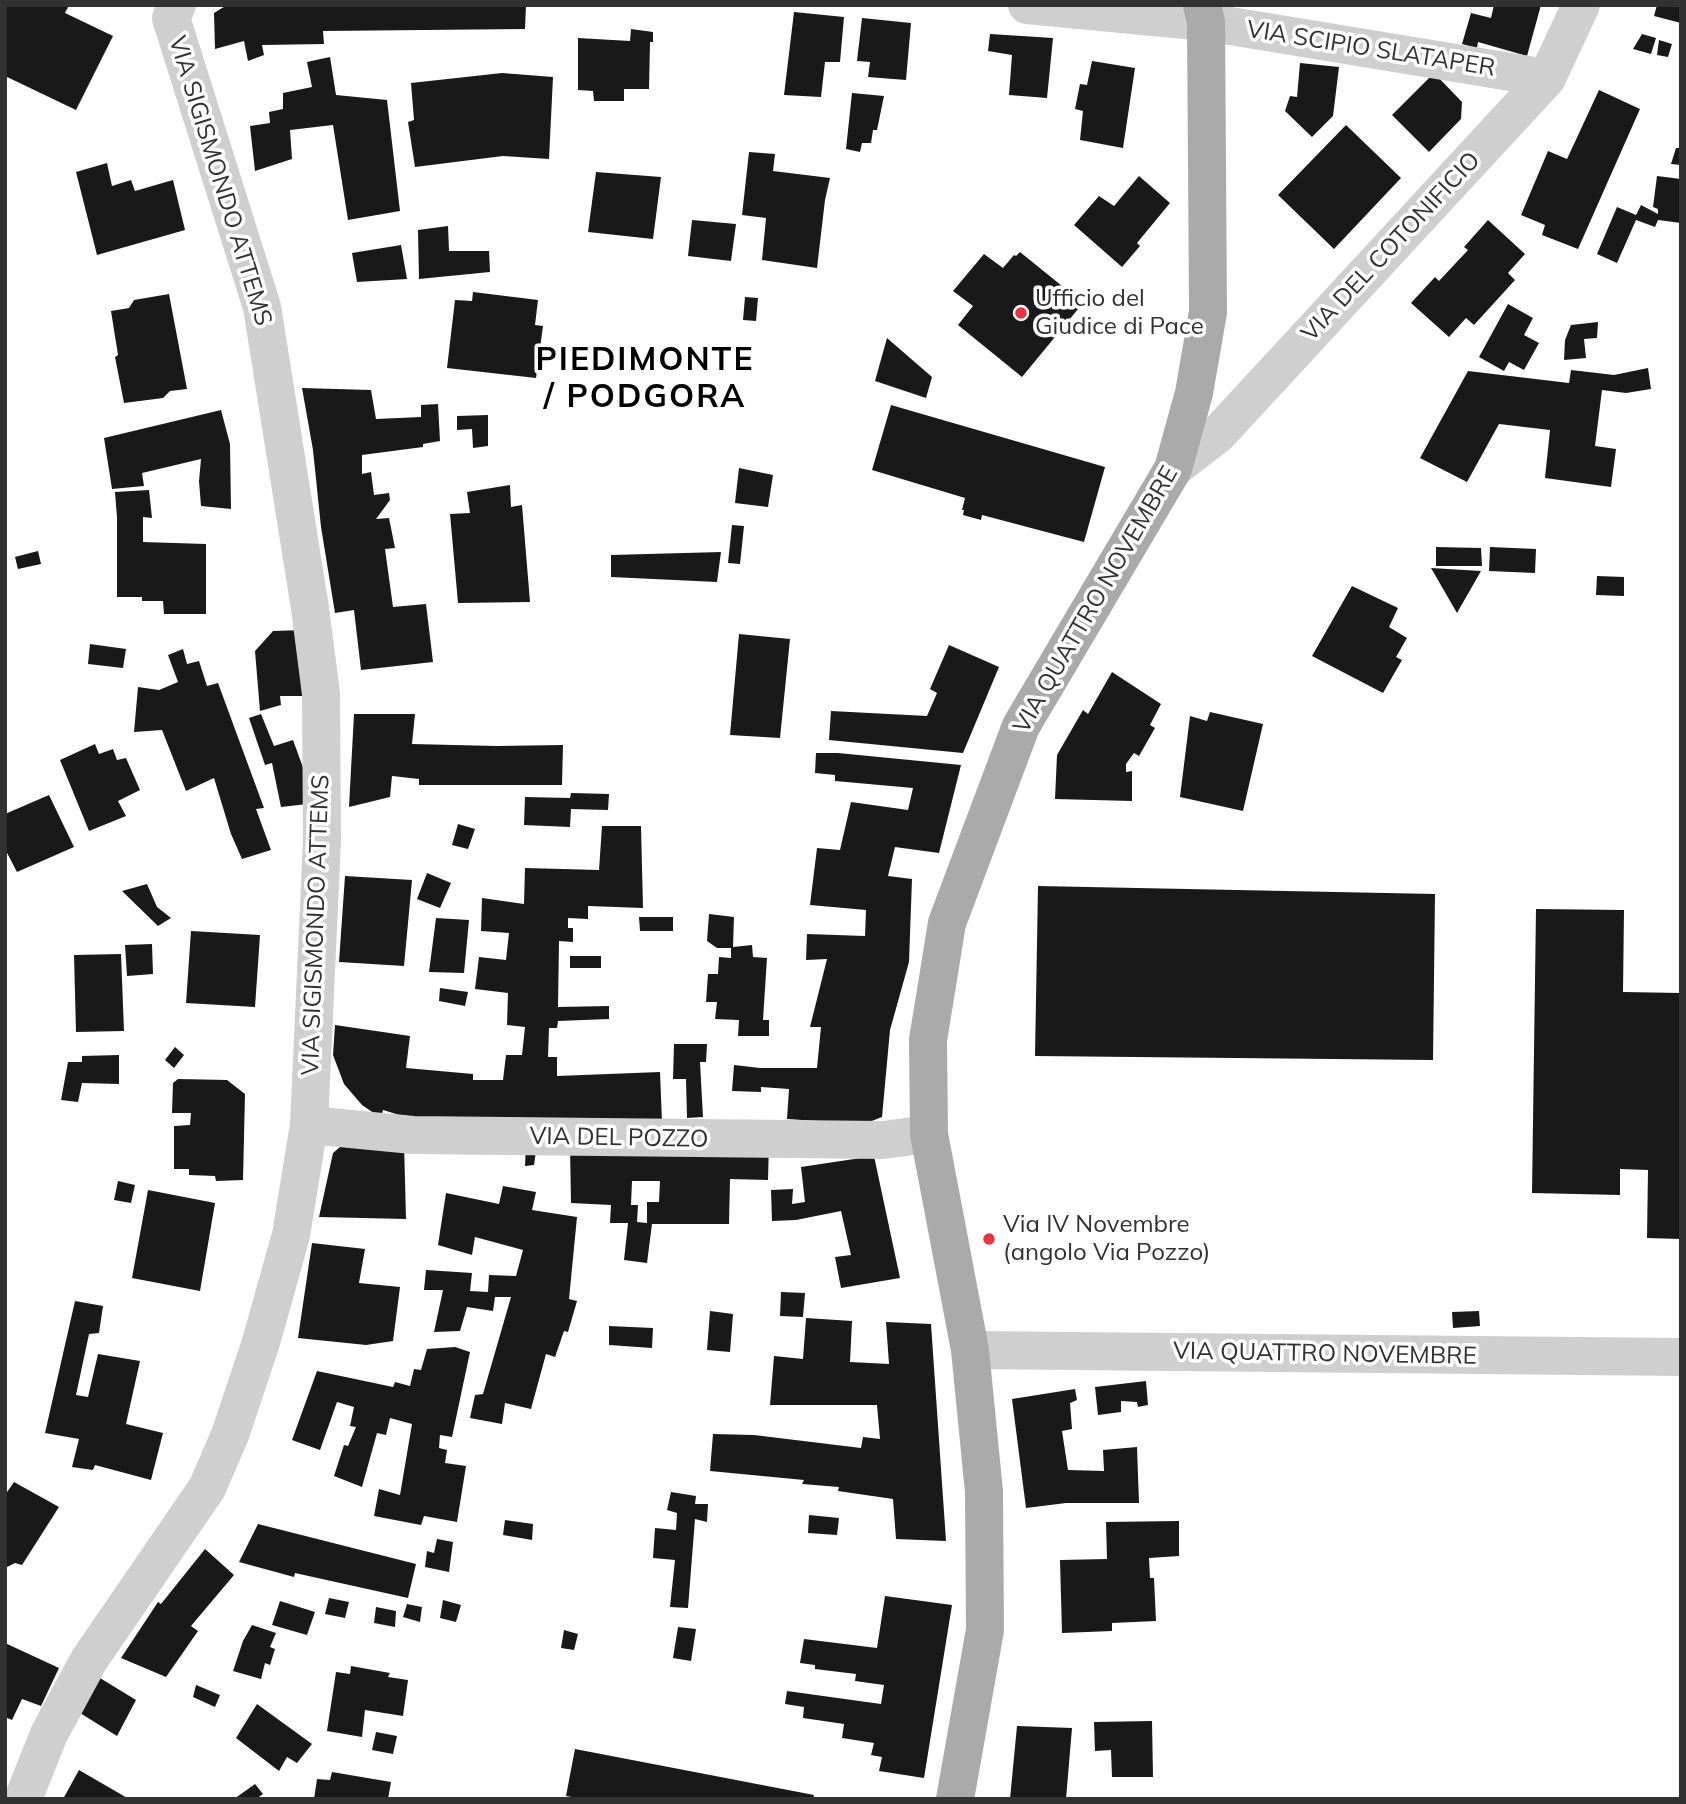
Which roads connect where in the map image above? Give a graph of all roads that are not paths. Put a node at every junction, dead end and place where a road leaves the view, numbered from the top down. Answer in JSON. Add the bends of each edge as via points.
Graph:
{"nodes":[{"id":1,"x":1027,"y":5,"type":"edge"},
{"id":2,"x":1581,"y":5,"type":"edge"},
{"id":3,"x":164,"y":10,"type":"edge"},
{"id":4,"x":1204,"y":14,"type":"edge"},
{"id":5,"x":1547,"y":78,"type":"junction"},
{"id":6,"x":1173,"y":469,"type":"junction"},
{"id":7,"x":309,"y":1125,"type":"junction"},
{"id":8,"x":929,"y":1134,"type":"junction"},
{"id":9,"x":970,"y":1350,"type":"junction"},
{"id":10,"x":1681,"y":1357,"type":"edge"},
{"id":11,"x":23,"y":1799,"type":"edge"},
{"id":12,"x":955,"y":1799,"type":"edge"}],
"edges":[{"from":1,"to":4,"type":"street","name":"VIA SCIPIO SLATAPER"},
{"from":2,"to":5,"type":"street","name":"VIA DEL COTONIFICIO"},
{"from":3,"to":7,"type":"street","name":"VIA SIGISMONDO ATTEMS","via":[[262,307],[321,694],[322,840]]},
{"from":4,"to":5,"type":"street","name":"VIA SCIPIO SLATAPER"},
{"from":4,"to":6,"type":"main road","name":"VIA QUATTRO NOVEMBRE","via":[[1208,312],[1194,393]]},
{"from":5,"to":6,"type":"street","name":"VIA DEL COTONIFICIO","via":[[1218,434]]},
{"from":6,"to":8,"type":"main road","name":"VIA QUATTRO NOVEMBRE","via":[[1021,726],[947,923],[928,1040]]},
{"from":7,"to":8,"type":"street","name":"VIA DEL POZZO","via":[[413,1135],[883,1140]]},
{"from":7,"to":11,"type":"street","name":"VIA SIGISMONDO ATTEMS","via":[[291,1235],[230,1435],[207,1488],[89,1660],[49,1734]]},
{"from":8,"to":9,"type":"main road","name":"VIA QUATTRO NOVEMBRE"},
{"from":9,"to":10,"type":"street","name":"VIA QUATTRO NOVEMBRE"},
{"from":9,"to":12,"type":"main road","name":"VIA QUATTRO NOVEMBRE","via":[[984,1492],[985,1630]]}]}
